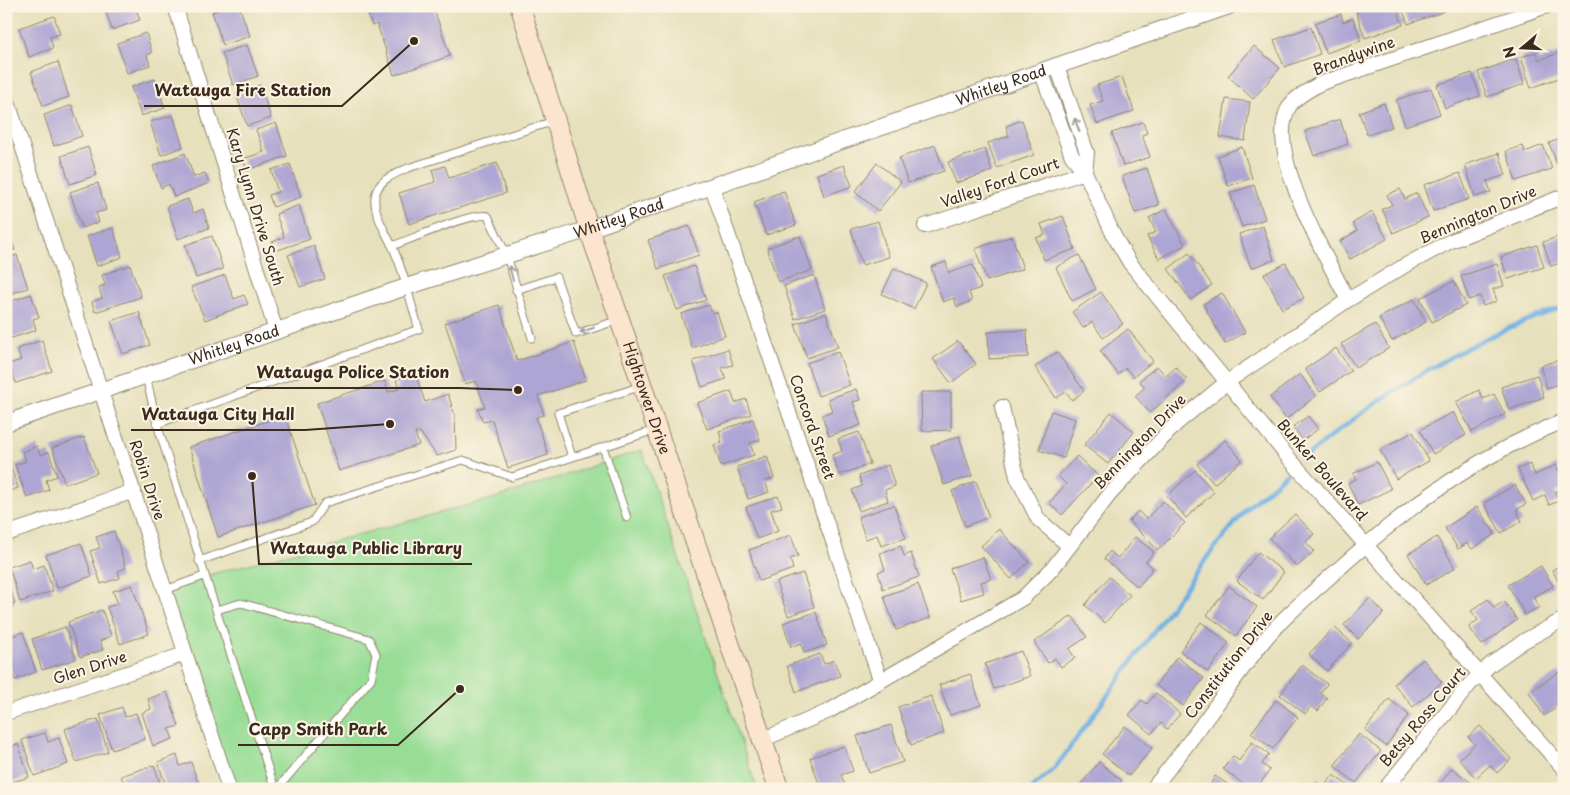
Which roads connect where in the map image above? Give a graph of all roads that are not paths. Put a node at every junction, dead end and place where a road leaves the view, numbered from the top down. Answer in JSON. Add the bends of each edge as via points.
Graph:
{"nodes":[{"id":1,"x":176,"y":6,"type":"edge"},
{"id":2,"x":520,"y":6,"type":"edge"},
{"id":3,"x":1230,"y":6,"type":"edge"},
{"id":4,"x":1547,"y":6,"type":"edge"},
{"id":5,"x":1057,"y":66,"type":"junction"},
{"id":6,"x":1041,"y":72,"type":"junction"},
{"id":7,"x":6,"y":96,"type":"edge"},
{"id":8,"x":555,"y":121,"type":"junction"},
{"id":9,"x":1085,"y":172,"type":"junction"},
{"id":10,"x":712,"y":186,"type":"junction"},
{"id":11,"x":1564,"y":196,"type":"edge"},
{"id":12,"x":925,"y":226,"type":"dead end"},
{"id":13,"x":590,"y":230,"type":"junction"},
{"id":14,"x":392,"y":246,"type":"junction"},
{"id":15,"x":507,"y":256,"type":"junction"},
{"id":16,"x":406,"y":287,"type":"junction"},
{"id":17,"x":516,"y":290,"type":"junction"},
{"id":18,"x":1348,"y":300,"type":"junction"},
{"id":19,"x":620,"y":319,"type":"junction"},
{"id":20,"x":276,"y":331,"type":"junction"},
{"id":21,"x":532,"y":338,"type":"dead end"},
{"id":22,"x":146,"y":376,"type":"junction"},
{"id":23,"x":1227,"y":382,"type":"junction"},
{"id":24,"x":642,"y":386,"type":"junction"},
{"id":25,"x":101,"y":392,"type":"junction"},
{"id":26,"x":1002,"y":407,"type":"dead end"},
{"id":27,"x":1564,"y":420,"type":"edge"},
{"id":28,"x":6,"y":423,"type":"edge"},
{"id":29,"x":157,"y":424,"type":"junction"},
{"id":30,"x":657,"y":430,"type":"junction"},
{"id":31,"x":603,"y":447,"type":"junction"},
{"id":32,"x":572,"y":457,"type":"junction"},
{"id":33,"x":134,"y":491,"type":"junction"},
{"id":34,"x":627,"y":518,"type":"dead end"},
{"id":35,"x":6,"y":534,"type":"edge"},
{"id":36,"x":1365,"y":545,"type":"junction"},
{"id":37,"x":1069,"y":546,"type":"junction"},
{"id":38,"x":199,"y":561,"type":"junction"},
{"id":39,"x":204,"y":576,"type":"junction"},
{"id":40,"x":164,"y":590,"type":"junction"},
{"id":41,"x":216,"y":610,"type":"junction"},
{"id":42,"x":1564,"y":619,"type":"edge"},
{"id":43,"x":185,"y":654,"type":"junction"},
{"id":44,"x":1480,"y":675,"type":"junction"},
{"id":45,"x":880,"y":679,"type":"junction"},
{"id":46,"x":6,"y":713,"type":"edge"},
{"id":47,"x":762,"y":740,"type":"junction"},
{"id":48,"x":1564,"y":769,"type":"edge"},
{"id":49,"x":229,"y":789,"type":"edge"},
{"id":50,"x":276,"y":789,"type":"edge"},
{"id":51,"x":779,"y":789,"type":"edge"},
{"id":52,"x":1152,"y":789,"type":"edge"},
{"id":53,"x":1385,"y":789,"type":"edge"}],
"edges":[{"from":1,"to":20,"type":"street","name":"Kary Lynn Drive South"},
{"from":2,"to":8,"type":"main road","name":"Hightower Drive"},
{"from":3,"to":5,"type":"street","name":"Whitley Road"},
{"from":4,"to":18,"type":"street","name":"Brandywine","via":[[1319,84],[1290,105],[1284,141],[1288,172],[1296,197]]},
{"from":5,"to":6,"type":"street","name":"Whitley Road"},
{"from":9,"to":5,"type":"street","name":"Bunker Boulevard","one_way":true,"via":[[1087,153]]},
{"from":6,"to":9,"type":"street","name":"Bunker Boulevard","via":[[1072,156]]},
{"from":6,"to":10,"type":"street","name":"Whitley Road"},
{"from":7,"to":25,"type":"street","name":"Robin Drive"},
{"from":8,"to":13,"type":"main road","name":"Hightower Drive"},
{"from":8,"to":14,"type":"lane","via":[[408,168],[387,178],[379,186],[375,198]]},
{"from":9,"to":12,"type":"street","name":"Valley Ford Court"},
{"from":9,"to":23,"type":"street","name":"Bunker Boulevard","via":[[1130,263]]},
{"from":10,"to":13,"type":"street","name":"Whitley Road"},
{"from":10,"to":45,"type":"street","name":"Concord Street"},
{"from":11,"to":18,"type":"street","name":"Bennington Drive","via":[[1450,241]]},
{"from":13,"to":15,"type":"street","name":"Whitley Road"},
{"from":13,"to":19,"type":"main road","name":"Hightower Drive"},
{"from":14,"to":15,"type":"lane","via":[[483,215],[488,216]]},
{"from":14,"to":16,"type":"lane"},
{"from":15,"to":16,"type":"street","name":"Whitley Road"},
{"from":17,"to":15,"type":"lane","one_way":true},
{"from":16,"to":20,"type":"street","name":"Whitley Road"},
{"from":16,"to":29,"type":"lane","via":[[419,329]]},
{"from":19,"to":17,"type":"lane","one_way":true,"via":[[576,334],[556,277]]},
{"from":17,"to":21,"type":"lane"},
{"from":18,"to":23,"type":"street","name":"Bennington Drive"},
{"from":19,"to":24,"type":"main road","name":"Hightower Drive"},
{"from":20,"to":22,"type":"street","name":"Whitley Road"},
{"from":22,"to":25,"type":"street","name":"Whitley Road"},
{"from":22,"to":29,"type":"lane"},
{"from":23,"to":36,"type":"street","name":"Bunker Boulevard"},
{"from":23,"to":37,"type":"street","name":"Bennington Drive","via":[[1177,423],[1110,494]]},
{"from":24,"to":30,"type":"main road","name":"Hightower Drive"},
{"from":24,"to":32,"type":"lane","via":[[558,414]]},
{"from":25,"to":28,"type":"street","name":"Whitley Road"},
{"from":25,"to":33,"type":"street","name":"Robin Drive"},
{"from":26,"to":37,"type":"street","via":[[1017,477],[1038,519]]},
{"from":27,"to":36,"type":"street","name":"Constitution Drive","via":[[1511,443],[1430,495]]},
{"from":29,"to":38,"type":"lane"},
{"from":30,"to":31,"type":"lane"},
{"from":30,"to":47,"type":"main road","name":"Hightower Drive"},
{"from":31,"to":32,"type":"lane"},
{"from":31,"to":34,"type":"lane"},
{"from":32,"to":38,"type":"lane","via":[[512,477],[463,460],[325,503],[312,522]]},
{"from":33,"to":35,"type":"street"},
{"from":33,"to":40,"type":"street","name":"Robin Drive"},
{"from":36,"to":44,"type":"street","name":"Bunker Boulevard"},
{"from":36,"to":52,"type":"street","name":"Constitution Drive","via":[[1267,638]]},
{"from":37,"to":45,"type":"street","name":"Bennington Drive","via":[[1052,569],[1023,598]]},
{"from":38,"to":39,"type":"lane"},
{"from":39,"to":40,"type":"lane"},
{"from":39,"to":41,"type":"lane"},
{"from":40,"to":43,"type":"street","name":"Robin Drive"},
{"from":41,"to":50,"type":"lane"},
{"from":41,"to":50,"type":"lane","via":[[241,603],[369,639],[376,654],[371,679]]},
{"from":42,"to":44,"type":"street","name":"Betsy Ross Court","via":[[1524,641]]},
{"from":43,"to":46,"type":"street","name":"Glen Drive"},
{"from":43,"to":49,"type":"street","name":"Robin Drive"},
{"from":44,"to":48,"type":"street","name":"Bunker Boulevard"},
{"from":44,"to":53,"type":"street","name":"Betsy Ross Court"},
{"from":45,"to":47,"type":"street","name":"Bennington Drive","via":[[828,711]]},
{"from":47,"to":51,"type":"main road","name":"Hightower Drive"}]}
